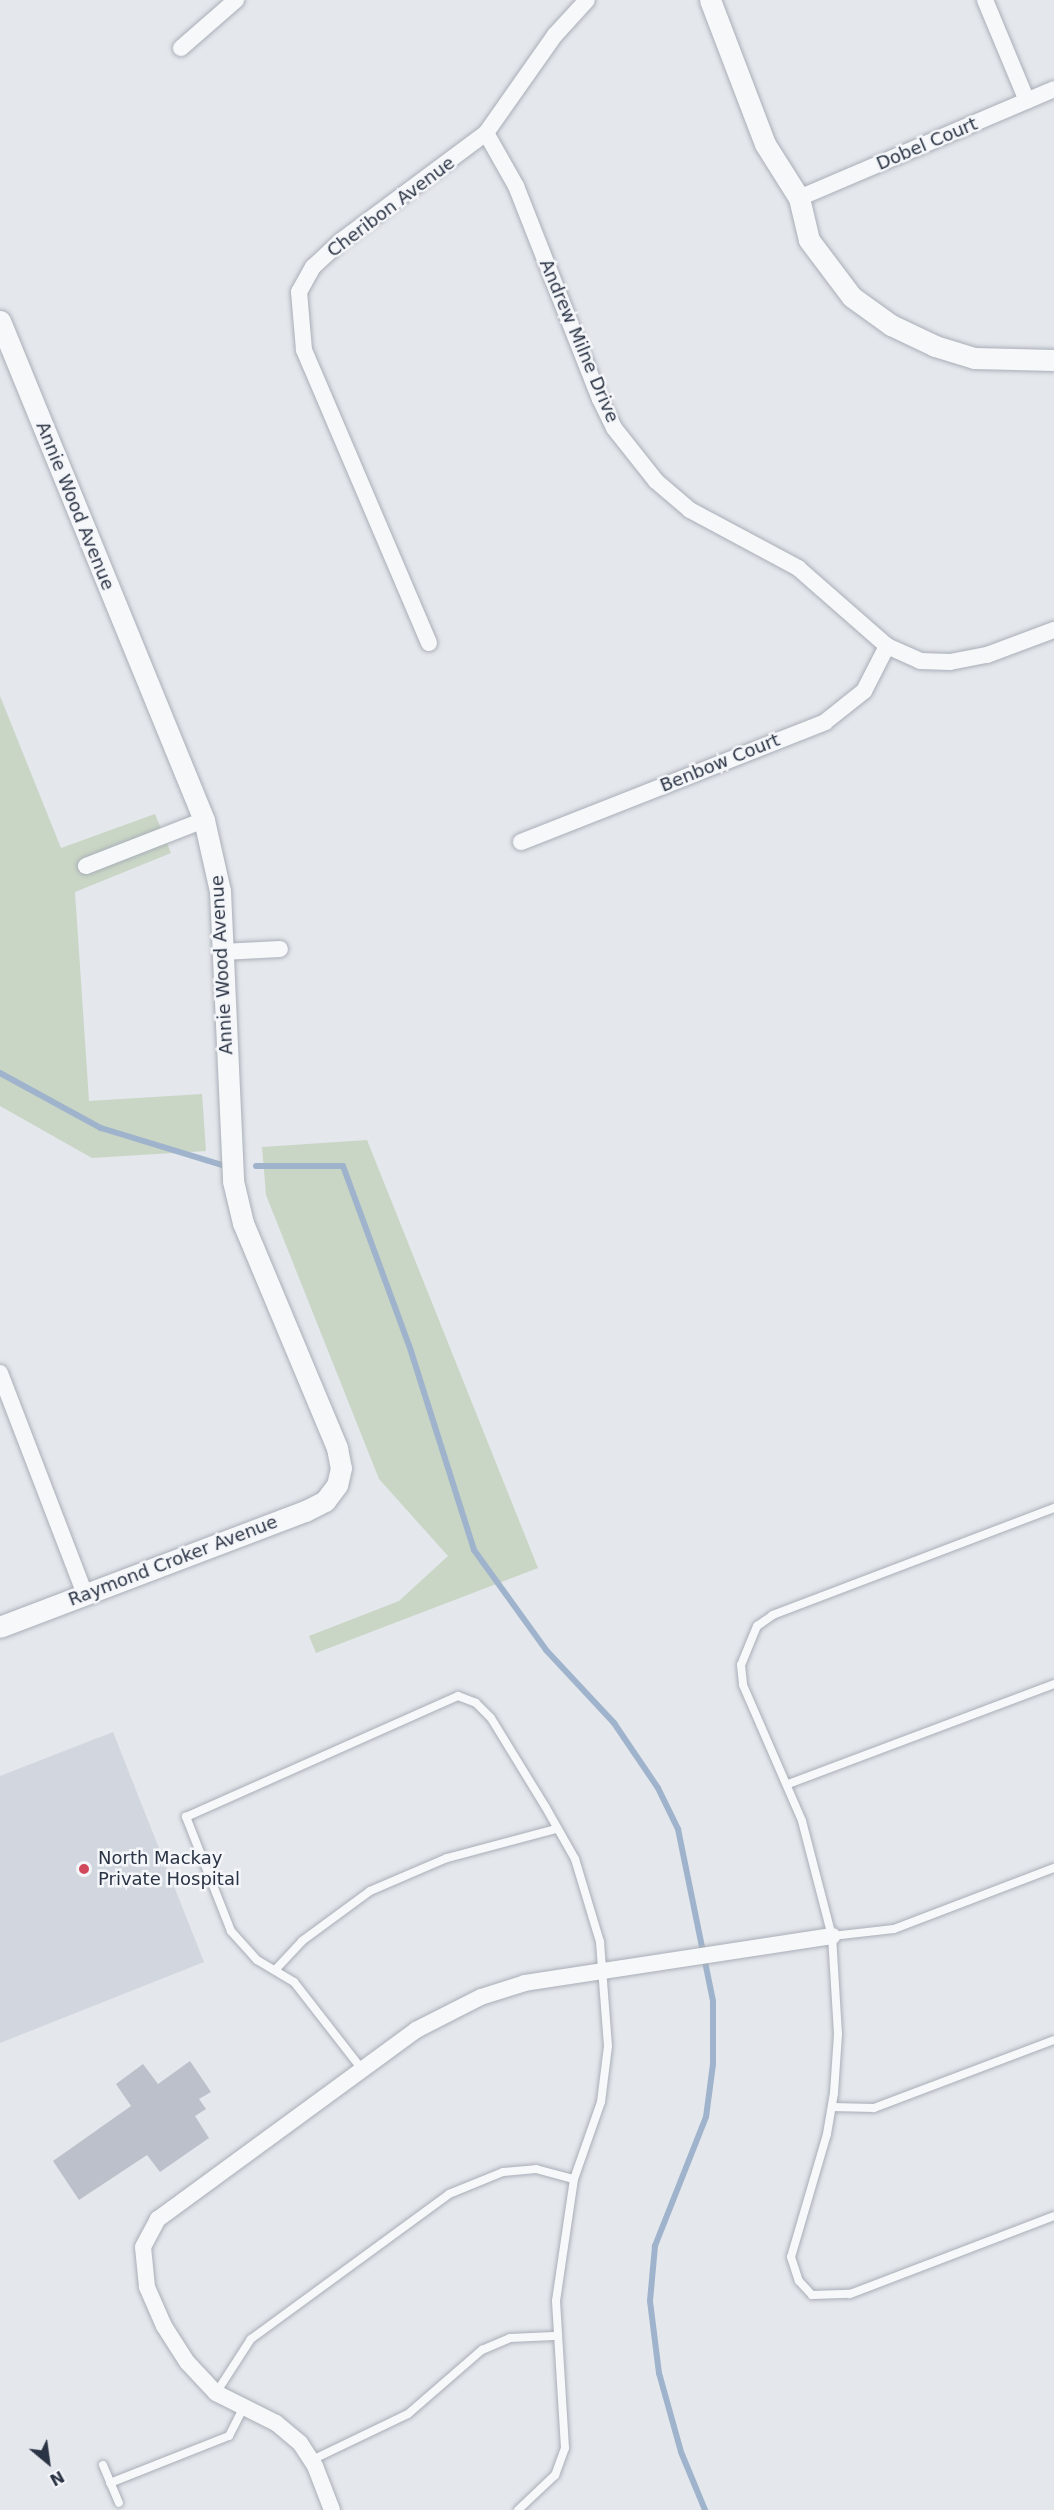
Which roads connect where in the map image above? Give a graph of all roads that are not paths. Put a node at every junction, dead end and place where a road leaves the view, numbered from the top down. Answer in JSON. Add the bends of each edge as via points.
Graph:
{"nodes":[{"id":1,"x":236,"y":0,"type":"edge"},
{"id":2,"x":587,"y":0,"type":"edge"},
{"id":3,"x":710,"y":0,"type":"edge"},
{"id":4,"x":985,"y":0,"type":"edge"},
{"id":5,"x":181,"y":48,"type":"dead end"},
{"id":6,"x":1054,"y":89,"type":"edge"},
{"id":7,"x":1027,"y":101,"type":"junction"},
{"id":8,"x":486,"y":133,"type":"junction"},
{"id":9,"x":799,"y":198,"type":"junction"},
{"id":10,"x":0,"y":321,"type":"edge"},
{"id":11,"x":1054,"y":360,"type":"edge"},
{"id":12,"x":1054,"y":630,"type":"edge"},
{"id":13,"x":429,"y":643,"type":"dead end"},
{"id":14,"x":887,"y":646,"type":"junction"},
{"id":15,"x":204,"y":820,"type":"junction"},
{"id":16,"x":521,"y":842,"type":"dead end"},
{"id":17,"x":86,"y":866,"type":"dead end"},
{"id":18,"x":280,"y":949,"type":"dead end"},
{"id":19,"x":222,"y":952,"type":"junction"},
{"id":20,"x":0,"y":1373,"type":"edge"},
{"id":21,"x":337,"y":1485,"type":"joint"},
{"id":22,"x":1054,"y":1508,"type":"edge"},
{"id":23,"x":85,"y":1594,"type":"junction"},
{"id":24,"x":0,"y":1627,"type":"edge"},
{"id":25,"x":1054,"y":1684,"type":"edge"},
{"id":26,"x":788,"y":1784,"type":"junction"},
{"id":27,"x":556,"y":1829,"type":"junction"},
{"id":28,"x":1054,"y":1868,"type":"edge"},
{"id":29,"x":832,"y":1936,"type":"junction"},
{"id":30,"x":277,"y":1968,"type":"junction"},
{"id":31,"x":602,"y":1972,"type":"junction"},
{"id":32,"x":1054,"y":2040,"type":"edge"},
{"id":33,"x":361,"y":2068,"type":"junction"},
{"id":34,"x":832,"y":2107,"type":"junction"},
{"id":35,"x":574,"y":2179,"type":"junction"},
{"id":36,"x":1054,"y":2216,"type":"edge"},
{"id":37,"x":554,"y":2336,"type":"junction"},
{"id":38,"x":216,"y":2393,"type":"junction"},
{"id":39,"x":244,"y":2407,"type":"junction"},
{"id":40,"x":312,"y":2460,"type":"junction"},
{"id":41,"x":103,"y":2465,"type":"dead end"},
{"id":42,"x":110,"y":2483,"type":"junction"},
{"id":43,"x":119,"y":2503,"type":"dead end"},
{"id":44,"x":332,"y":2510,"type":"edge"},
{"id":45,"x":518,"y":2510,"type":"edge"}],
"edges":[{"from":1,"to":5,"type":"street"},
{"from":2,"to":8,"type":"street","name":"Cheribon Avenue","via":[[555,35]]},
{"from":3,"to":9,"type":"street","via":[[765,144]]},
{"from":4,"to":7,"type":"street"},
{"from":6,"to":7,"type":"street","name":"Dobel Court"},
{"from":7,"to":9,"type":"street","name":"Dobel Court"},
{"from":8,"to":13,"type":"street","name":"Cheribon Avenue","via":[[341,242],[313,267],[299,292],[304,350]]},
{"from":8,"to":14,"type":"street","name":"Andrew Milne Drive","via":[[516,186],[600,399],[634,454],[690,510],[798,568]]},
{"from":9,"to":11,"type":"street","via":[[809,240],[823,263],[852,297],[891,325],[934,346],[974,358]]},
{"from":10,"to":15,"type":"street","name":"Annie Wood Avenue"},
{"from":12,"to":14,"type":"street","name":"Andrew Milne Drive","via":[[987,656],[950,662],[920,661]]},
{"from":14,"to":16,"type":"street","name":"Benbow Court","via":[[864,691],[825,722]]},
{"from":15,"to":17,"type":"street"},
{"from":15,"to":19,"type":"street","name":"Annie Wood Avenue","via":[[220,891]]},
{"from":18,"to":19,"type":"street"},
{"from":19,"to":21,"type":"street","name":"Annie Wood Avenue","via":[[233,1181],[243,1223],[338,1448],[341,1468]]},
{"from":20,"to":23,"type":"street"},
{"from":21,"to":23,"type":"street","name":"Raymond Croker Avenue","via":[[325,1501],[305,1511]]},
{"from":22,"to":26,"type":"lane","via":[[773,1615],[757,1626],[746,1646],[743,1685]]},
{"from":23,"to":24,"type":"street","name":"Raymond Croker Avenue"},
{"from":25,"to":26,"type":"lane"},
{"from":26,"to":29,"type":"lane","via":[[819,1876]]},
{"from":27,"to":30,"type":"lane","via":[[447,1858],[370,1891],[302,1941]]},
{"from":27,"to":30,"type":"lane","via":[[491,1718],[476,1703],[458,1696],[186,1817],[231,1930],[257,1960]]},
{"from":27,"to":31,"type":"lane","via":[[574,1859],[591,1912]]},
{"from":28,"to":29,"type":"lane","via":[[894,1929]]},
{"from":29,"to":31,"type":"street"},
{"from":29,"to":34,"type":"lane","via":[[838,2034]]},
{"from":30,"to":33,"type":"lane","via":[[312,2001]]},
{"from":31,"to":33,"type":"street","via":[[525,1983],[481,1997],[416,2030]]},
{"from":31,"to":35,"type":"lane","via":[[608,2046],[601,2102]]},
{"from":32,"to":34,"type":"lane","via":[[874,2108]]},
{"from":33,"to":38,"type":"street","via":[[158,2218],[143,2247],[147,2287],[164,2326],[187,2362]]},
{"from":34,"to":36,"type":"lane","via":[[791,2257],[799,2281],[812,2295],[850,2294]]},
{"from":35,"to":37,"type":"lane","via":[[561,2245]]},
{"from":35,"to":38,"type":"lane","via":[[537,2169],[503,2172],[449,2194],[251,2339]]},
{"from":37,"to":40,"type":"lane","via":[[510,2338],[482,2350],[408,2414]]},
{"from":37,"to":45,"type":"lane","via":[[565,2453],[552,2480]]},
{"from":38,"to":39,"type":"street"},
{"from":39,"to":40,"type":"street","via":[[281,2426]]},
{"from":39,"to":42,"type":"lane","via":[[227,2437]]},
{"from":40,"to":44,"type":"street"},
{"from":41,"to":42,"type":"lane"},
{"from":42,"to":43,"type":"lane"}]}
